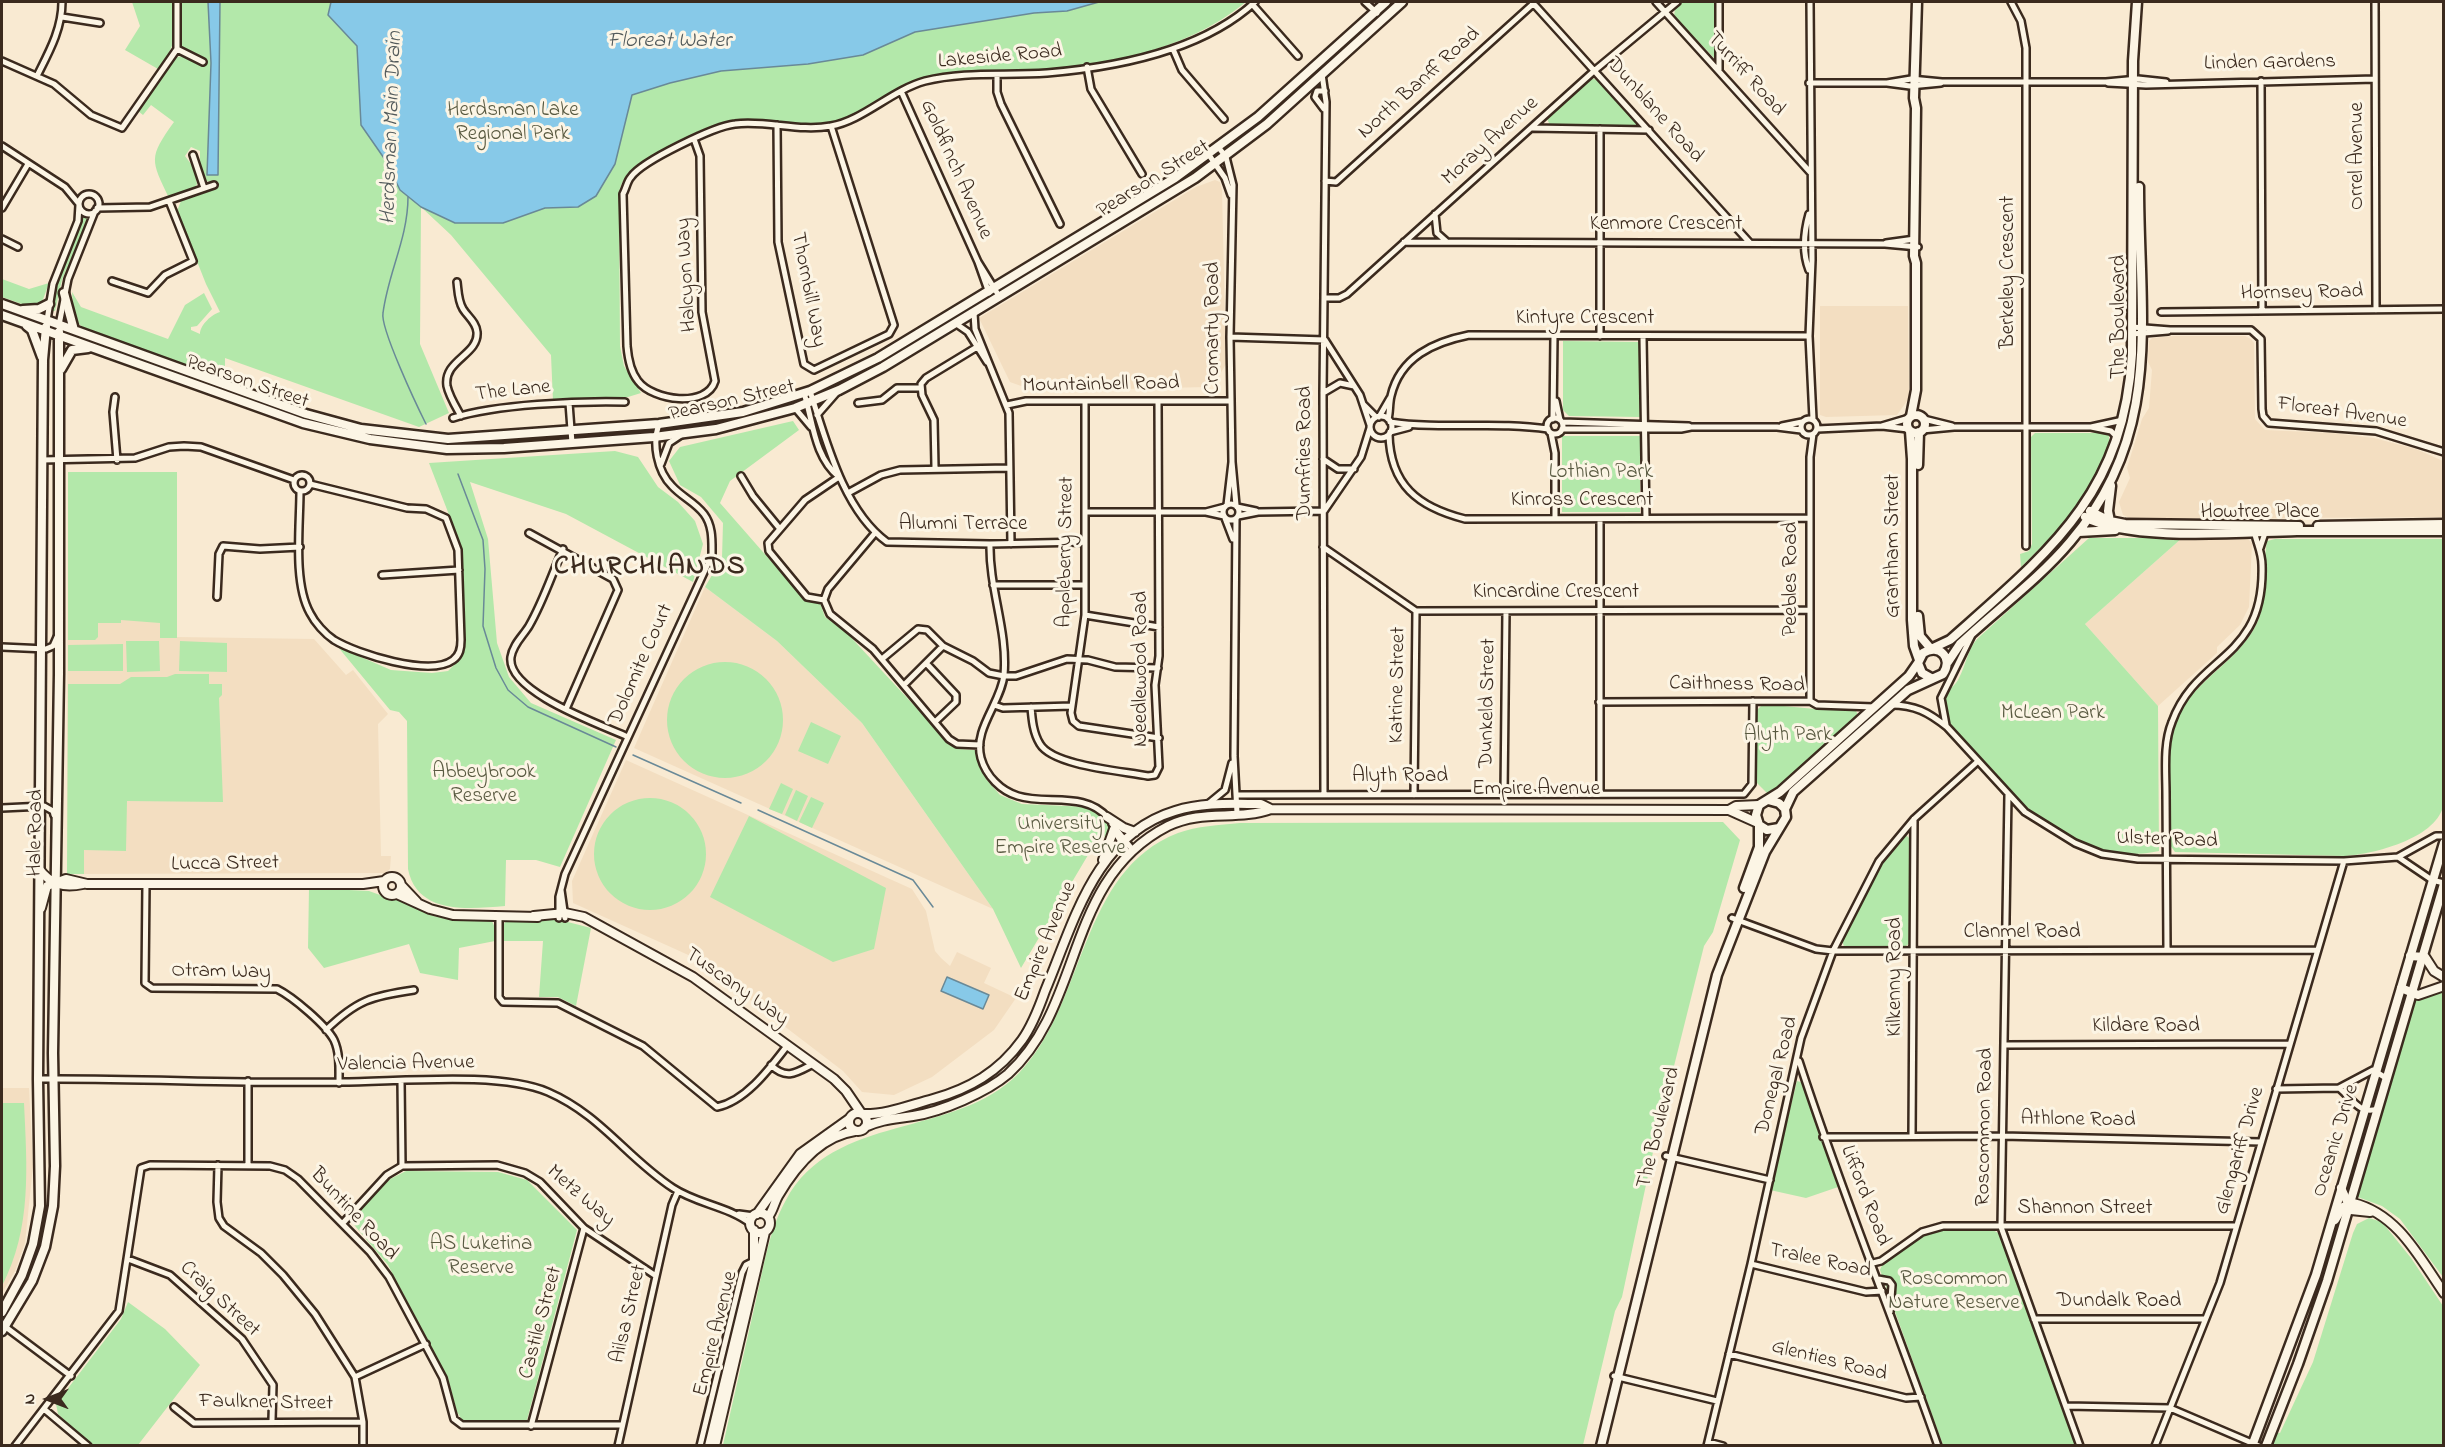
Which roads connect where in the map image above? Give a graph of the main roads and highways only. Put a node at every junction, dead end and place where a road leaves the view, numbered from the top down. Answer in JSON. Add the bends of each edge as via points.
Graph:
{"nodes":[{"id":1,"x":1386,"y":2,"type":"edge"},
{"id":2,"x":1402,"y":2,"type":"edge"},
{"id":3,"x":1917,"y":2,"type":"edge"},
{"id":4,"x":2137,"y":2,"type":"edge"},
{"id":5,"x":2136,"y":82,"type":"junction"},
{"id":6,"x":64,"y":293,"type":"road end"},
{"id":7,"x":2,"y":304,"type":"edge"},
{"id":8,"x":49,"y":304,"type":"road end"},
{"id":9,"x":20,"y":310,"type":"junction"},
{"id":10,"x":2,"y":315,"type":"edge"},
{"id":11,"x":47,"y":320,"type":"junction"},
{"id":12,"x":27,"y":325,"type":"junction"},
{"id":13,"x":59,"y":325,"type":"junction"},
{"id":14,"x":74,"y":330,"type":"junction"},
{"id":15,"x":46,"y":332,"type":"junction"},
{"id":16,"x":59,"y":336,"type":"junction"},
{"id":17,"x":91,"y":347,"type":"junction"},
{"id":18,"x":43,"y":360,"type":"junction"},
{"id":19,"x":59,"y":374,"type":"junction"},
{"id":20,"x":1916,"y":390,"type":"junction"},
{"id":21,"x":1910,"y":417,"type":"junction"},
{"id":22,"x":1923,"y":418,"type":"junction"},
{"id":23,"x":1909,"y":430,"type":"junction"},
{"id":24,"x":1921,"y":431,"type":"junction"},
{"id":25,"x":2111,"y":481,"type":"junction"},
{"id":26,"x":2082,"y":511,"type":"junction"},
{"id":27,"x":2090,"y":516,"type":"junction"},
{"id":28,"x":2110,"y":521,"type":"junction"},
{"id":29,"x":2444,"y":524,"type":"edge"},
{"id":30,"x":2254,"y":529,"type":"junction"},
{"id":31,"x":2266,"y":529,"type":"junction"},
{"id":32,"x":2118,"y":530,"type":"junction"},
{"id":33,"x":2444,"y":531,"type":"edge"},
{"id":34,"x":2079,"y":532,"type":"junction"},
{"id":35,"x":1932,"y":649,"type":"junction"},
{"id":36,"x":1918,"y":662,"type":"junction"},
{"id":37,"x":1948,"y":662,"type":"junction"},
{"id":38,"x":1931,"y":678,"type":"junction"},
{"id":39,"x":1768,"y":800,"type":"junction"},
{"id":40,"x":1759,"y":805,"type":"junction"},
{"id":41,"x":1237,"y":809,"type":"junction"},
{"id":42,"x":1785,"y":809,"type":"junction"},
{"id":43,"x":1729,"y":810,"type":"junction"},
{"id":44,"x":1759,"y":824,"type":"junction"},
{"id":45,"x":1779,"y":828,"type":"junction"},
{"id":46,"x":1135,"y":832,"type":"junction"},
{"id":47,"x":2444,"y":843,"type":"edge"},
{"id":48,"x":1101,"y":865,"type":"junction"},
{"id":49,"x":39,"y":869,"type":"junction"},
{"id":50,"x":384,"y":881,"type":"junction"},
{"id":51,"x":55,"y":883,"type":"junction"},
{"id":52,"x":363,"y":884,"type":"junction"},
{"id":53,"x":2444,"y":884,"type":"edge"},
{"id":54,"x":401,"y":885,"type":"junction"},
{"id":55,"x":383,"y":890,"type":"junction"},
{"id":56,"x":397,"y":894,"type":"junction"},
{"id":57,"x":418,"y":903,"type":"junction"},
{"id":58,"x":39,"y":918,"type":"junction"},
{"id":59,"x":1735,"y":919,"type":"junction"},
{"id":60,"x":2410,"y":956,"type":"junction"},
{"id":61,"x":2422,"y":956,"type":"junction"},
{"id":62,"x":2444,"y":977,"type":"edge"},
{"id":63,"x":2444,"y":986,"type":"edge"},
{"id":64,"x":2401,"y":988,"type":"junction"},
{"id":65,"x":2411,"y":993,"type":"junction"},
{"id":66,"x":850,"y":1098,"type":"junction"},
{"id":67,"x":861,"y":1114,"type":"junction"},
{"id":68,"x":850,"y":1117,"type":"junction"},
{"id":69,"x":865,"y":1127,"type":"junction"},
{"id":70,"x":855,"y":1131,"type":"junction"},
{"id":71,"x":2342,"y":1188,"type":"junction"},
{"id":72,"x":2348,"y":1204,"type":"junction"},
{"id":73,"x":768,"y":1217,"type":"junction"},
{"id":74,"x":754,"y":1221,"type":"junction"},
{"id":75,"x":2329,"y":1230,"type":"junction"},
{"id":76,"x":765,"y":1232,"type":"junction"},
{"id":77,"x":2444,"y":1293,"type":"edge"},
{"id":78,"x":2,"y":1312,"type":"edge"},
{"id":79,"x":3,"y":1327,"type":"edge"},
{"id":80,"x":1616,"y":1377,"type":"junction"},
{"id":81,"x":713,"y":1426,"type":"junction"},
{"id":82,"x":2255,"y":1445,"type":"edge"},
{"id":83,"x":709,"y":1446,"type":"edge"},
{"id":84,"x":715,"y":1446,"type":"edge"},
{"id":85,"x":1596,"y":1446,"type":"edge"},
{"id":86,"x":1601,"y":1446,"type":"edge"},
{"id":87,"x":2266,"y":1446,"type":"edge"}],
"edges":[{"from":1,"to":14,"type":"main road","name":"Pearson Street","via":[[1258,117],[1209,155],[878,358],[807,392],[743,412],[659,424],[448,439],[361,429],[306,414]]},
{"from":2,"to":17,"type":"main road","name":"Pearson Street","via":[[1226,157],[839,390],[795,408],[716,429],[654,438],[447,449],[370,439],[303,423]]},
{"from":3,"to":20,"type":"main road"},
{"from":4,"to":5,"type":"main road","name":"The Boulevard"},
{"from":5,"to":25,"type":"main road","name":"The Boulevard","via":[[2142,330],[2138,404]]},
{"from":5,"to":26,"type":"main road","name":"The Boulevard","via":[[2132,372],[2118,440]]},
{"from":6,"to":14,"type":"main road"},
{"from":7,"to":9,"type":"main road","name":"Pearson Street"},
{"from":8,"to":9,"type":"main road"},
{"from":9,"to":11,"type":"main road","name":"Pearson Street"},
{"from":10,"to":12,"type":"main road","name":"Pearson Street"},
{"from":11,"to":13,"type":"main road","name":"Pearson Street"},
{"from":11,"to":15,"type":"main road","name":"Hale Road"},
{"from":12,"to":15,"type":"main road","name":"Pearson Street"},
{"from":12,"to":18,"type":"main road"},
{"from":13,"to":14,"type":"main road","name":"Pearson Street"},
{"from":13,"to":16,"type":"main road","name":"Hale Road"},
{"from":15,"to":16,"type":"main road","name":"Pearson Street"},
{"from":15,"to":18,"type":"main road","name":"Hale Road"},
{"from":16,"to":17,"type":"main road","name":"Pearson Street"},
{"from":16,"to":19,"type":"main road","name":"Hale Road"},
{"from":17,"to":19,"type":"main road","via":[[72,350]]},
{"from":18,"to":49,"type":"main road","name":"Hale Road"},
{"from":19,"to":51,"type":"main road","name":"Hale Road"},
{"from":20,"to":21,"type":"main road"},
{"from":20,"to":22,"type":"main road"},
{"from":21,"to":22,"type":"main road"},
{"from":21,"to":23,"type":"main road","name":"Grantham Street"},
{"from":22,"to":24,"type":"main road","name":"Grantham Street"},
{"from":23,"to":24,"type":"main road"},
{"from":23,"to":36,"type":"main road","name":"Grantham Street","via":[[1912,620]]},
{"from":24,"to":35,"type":"main road","name":"Grantham Street","via":[[1918,623],[1920,636]]},
{"from":25,"to":27,"type":"main road","name":"The Boulevard"},
{"from":25,"to":28,"type":"main road"},
{"from":26,"to":27,"type":"main road","name":"Howtree Place"},
{"from":26,"to":35,"type":"main road","name":"The Boulevard","via":[[2061,537],[1982,612],[1950,640]]},
{"from":27,"to":28,"type":"main road","name":"Howtree Place"},
{"from":27,"to":32,"type":"main road","name":"Howtree Place"},
{"from":27,"to":34,"type":"main road","name":"The Boulevard"},
{"from":28,"to":30,"type":"main road","name":"Howtree Place"},
{"from":29,"to":31,"type":"main road","name":"Howtree Place"},
{"from":30,"to":31,"type":"main road","name":"Howtree Place"},
{"from":30,"to":32,"type":"main road","name":"Howtree Place"},
{"from":31,"to":33,"type":"main road","name":"Howtree Place"},
{"from":32,"to":34,"type":"main road"},
{"from":34,"to":37,"type":"main road","name":"The Boulevard","via":[[1960,644]]},
{"from":35,"to":36,"type":"main road","via":[[1923,652]]},
{"from":35,"to":37,"type":"main road","via":[[1944,654]]},
{"from":36,"to":38,"type":"main road","via":[[1922,673]]},
{"from":36,"to":39,"type":"main road","via":[[1909,676]]},
{"from":37,"to":38,"type":"main road","via":[[1943,674]]},
{"from":38,"to":42,"type":"main road","via":[[1908,690],[1793,792]]},
{"from":39,"to":40,"type":"main road"},
{"from":39,"to":42,"type":"main road"},
{"from":40,"to":43,"type":"main road","name":"Empire Avenue"},
{"from":40,"to":44,"type":"main road"},
{"from":41,"to":43,"type":"main road","name":"Empire Avenue"},
{"from":41,"to":46,"type":"main road","name":"Empire Avenue","via":[[1206,805],[1174,811]]},
{"from":41,"to":69,"type":"main road","name":"Empire Avenue","via":[[1180,821],[1130,851],[1099,895],[1047,1020],[1009,1073],[969,1098]]},
{"from":42,"to":45,"type":"main road","via":[[1786,817]]},
{"from":43,"to":44,"type":"main road","name":"Empire Avenue"},
{"from":44,"to":45,"type":"main road","via":[[1767,830]]},
{"from":44,"to":59,"type":"main road","name":"The Boulevard","via":[[1759,847]]},
{"from":45,"to":59,"type":"main road","name":"The Boulevard","via":[[1764,852]]},
{"from":46,"to":48,"type":"main road","name":"Empire Avenue"},
{"from":46,"to":48,"type":"main road","via":[[1111,823]]},
{"from":47,"to":60,"type":"main road","name":"Oceanic Drive"},
{"from":48,"to":67,"type":"main road","name":"Empire Avenue","via":[[1086,892],[1036,1015],[1007,1058],[960,1091],[879,1113]]},
{"from":49,"to":51,"type":"main road"},
{"from":49,"to":58,"type":"main road","name":"Hale Road"},
{"from":50,"to":52,"type":"main road","name":"Lucca Street"},
{"from":50,"to":54,"type":"main road","via":[[396,878]]},
{"from":50,"to":55,"type":"main road"},
{"from":51,"to":52,"type":"main road","name":"Lucca Street","via":[[66,888],[87,884]]},
{"from":51,"to":58,"type":"main road","via":[[45,889]]},
{"from":51,"to":79,"type":"main road","name":"Hale Road","via":[[55,1166],[49,1226],[32,1281]]},
{"from":52,"to":55,"type":"main road","name":"Lucca Street"},
{"from":53,"to":61,"type":"main road","name":"Oceanic Drive"},
{"from":54,"to":56,"type":"main road"},
{"from":54,"to":57,"type":"main road","name":"Tuscany Way"},
{"from":55,"to":56,"type":"main road","via":[[390,896]]},
{"from":56,"to":57,"type":"main road","name":"Tuscany Way"},
{"from":57,"to":66,"type":"main road","name":"Tuscany Way","via":[[453,915],[584,917],[693,977],[834,1079]]},
{"from":58,"to":78,"type":"main road","name":"Hale Road","via":[[40,1206],[22,1275]]},
{"from":59,"to":80,"type":"main road","name":"The Boulevard","via":[[1669,1156]]},
{"from":60,"to":61,"type":"main road"},
{"from":60,"to":64,"type":"main road","name":"Oceanic Drive"},
{"from":61,"to":62,"type":"main road"},
{"from":61,"to":65,"type":"main road","name":"Oceanic Drive"},
{"from":63,"to":65,"type":"main road","via":[[2422,995]]},
{"from":64,"to":65,"type":"main road"},
{"from":64,"to":71,"type":"main road","name":"Oceanic Drive"},
{"from":65,"to":72,"type":"main road","name":"Oceanic Drive"},
{"from":66,"to":67,"type":"main road","name":"Tuscany Way"},
{"from":66,"to":68,"type":"main road"},
{"from":67,"to":68,"type":"main road"},
{"from":67,"to":69,"type":"main road","via":[[867,1120]]},
{"from":68,"to":70,"type":"main road","via":[[849,1125]]},
{"from":68,"to":74,"type":"main road","via":[[800,1154]]},
{"from":69,"to":70,"type":"main road"},
{"from":70,"to":73,"type":"main road","via":[[835,1136],[806,1158],[782,1188]]},
{"from":71,"to":72,"type":"main road"},
{"from":71,"to":75,"type":"main road","name":"Oceanic Drive"},
{"from":72,"to":75,"type":"main road","via":[[2339,1211]]},
{"from":72,"to":77,"type":"main road","via":[[2361,1205],[2394,1224]]},
{"from":72,"to":87,"type":"main road","name":"Oceanic Drive","via":[[2309,1334]]},
{"from":73,"to":74,"type":"main road"},
{"from":73,"to":76,"type":"main road","name":"Empire Avenue","via":[[770,1225]]},
{"from":74,"to":76,"type":"main road"},
{"from":74,"to":81,"type":"main road","name":"Empire Avenue","via":[[754,1261]]},
{"from":75,"to":82,"type":"main road","name":"Oceanic Drive"},
{"from":76,"to":81,"type":"main road","name":"Empire Avenue"},
{"from":80,"to":85,"type":"main road","name":"The Boulevard"},
{"from":80,"to":86,"type":"main road","name":"The Boulevard"},
{"from":81,"to":83,"type":"main road","name":"Empire Avenue"},
{"from":81,"to":84,"type":"main road","name":"Empire Avenue"}]}
